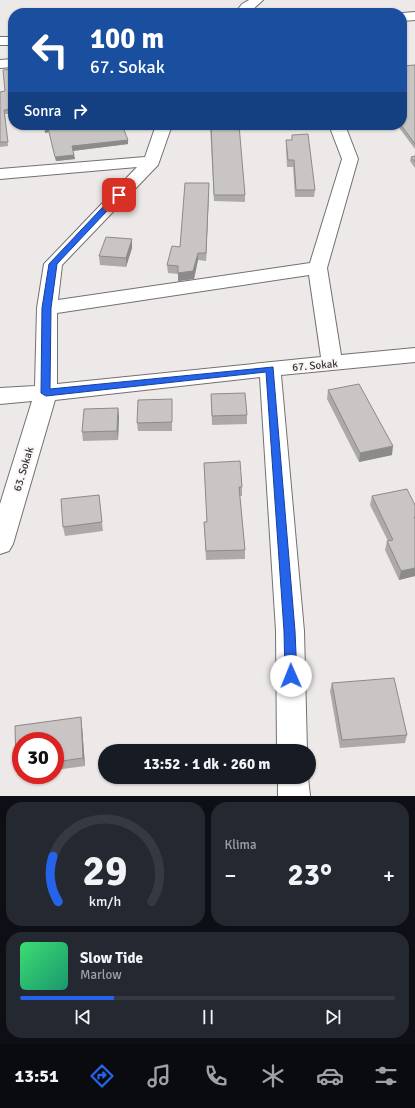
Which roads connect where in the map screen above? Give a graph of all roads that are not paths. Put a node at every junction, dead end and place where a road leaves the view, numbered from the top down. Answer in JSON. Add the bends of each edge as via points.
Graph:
{"nodes":[{"id":1,"x":257,"y":0,"type":"edge"},
{"id":2,"x":246,"y":8,"type":"edge"},
{"id":3,"x":162,"y":130,"type":"edge"},
{"id":4,"x":339,"y":130,"type":"edge"},
{"id":5,"x":152,"y":161,"type":"junction"},
{"id":6,"x":0,"y":174,"type":"edge"},
{"id":7,"x":318,"y":268,"type":"junction"},
{"id":8,"x":47,"y":308,"type":"junction"},
{"id":9,"x":415,"y":355,"type":"edge"},
{"id":10,"x":332,"y":363,"type":"junction"},
{"id":11,"x":270,"y":369,"type":"junction"},
{"id":12,"x":46,"y":393,"type":"junction"},
{"id":13,"x":0,"y":396,"type":"edge"},
{"id":14,"x":0,"y":544,"type":"edge"},
{"id":15,"x":292,"y":744,"type":"edge"},
{"id":16,"x":293,"y":784,"type":"edge"},
{"id":17,"x":294,"y":796,"type":"edge"}],
"edges":[{"from":1,"to":2,"type":"street"},
{"from":3,"to":5,"type":"street"},
{"from":4,"to":7,"type":"street","via":[[350,159]]},
{"from":5,"to":6,"type":"street"},
{"from":5,"to":8,"type":"street","name":"63. Sokak","via":[[53,264]]},
{"from":7,"to":8,"type":"street"},
{"from":7,"to":10,"type":"street"},
{"from":8,"to":12,"type":"street","name":"63. Sokak"},
{"from":9,"to":10,"type":"street","name":"67. Sokak"},
{"from":10,"to":11,"type":"street","name":"67. Sokak"},
{"from":11,"to":12,"type":"street","name":"67. Sokak"},
{"from":11,"to":15,"type":"street","via":[[290,631]]},
{"from":12,"to":13,"type":"street","name":"67. Sokak"},
{"from":12,"to":14,"type":"street","name":"63. Sokak"},
{"from":16,"to":17,"type":"street"}]}
